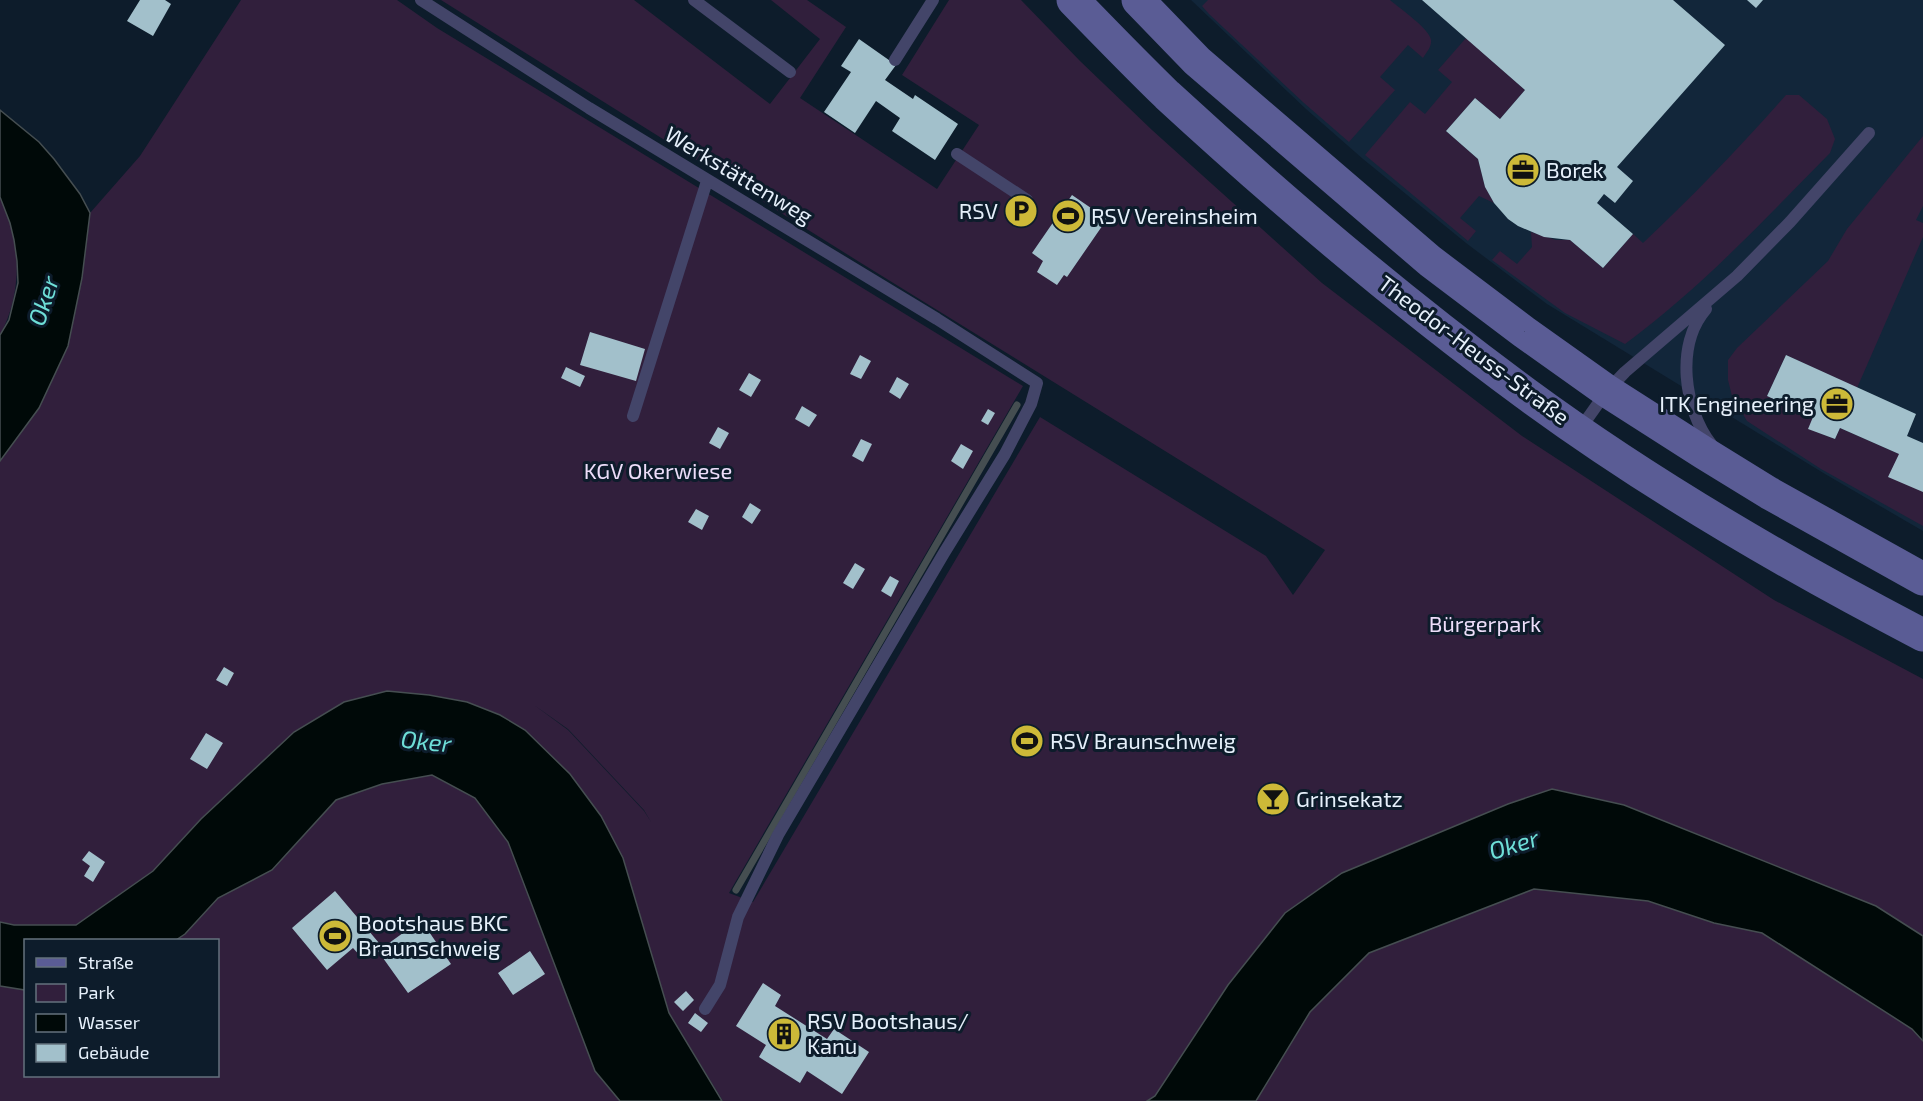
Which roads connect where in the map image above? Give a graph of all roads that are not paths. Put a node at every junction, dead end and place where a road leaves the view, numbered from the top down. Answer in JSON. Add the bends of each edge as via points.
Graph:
{"nodes":[{"id":1,"x":421,"y":0,"type":"edge"},
{"id":2,"x":694,"y":0,"type":"edge"},
{"id":3,"x":933,"y":0,"type":"edge"},
{"id":4,"x":1073,"y":0,"type":"edge"},
{"id":5,"x":1138,"y":0,"type":"edge"},
{"id":6,"x":895,"y":60,"type":"dead end"},
{"id":7,"x":790,"y":72,"type":"dead end"},
{"id":8,"x":1869,"y":133,"type":"dead end"},
{"id":9,"x":957,"y":154,"type":"dead end"},
{"id":10,"x":707,"y":180,"type":"junction"},
{"id":11,"x":1027,"y":200,"type":"dead end"},
{"id":12,"x":1737,"y":276,"type":"junction"},
{"id":13,"x":1607,"y":391,"type":"junction"},
{"id":14,"x":633,"y":416,"type":"dead end"},
{"id":15,"x":1579,"y":429,"type":"junction"},
{"id":16,"x":1769,"y":493,"type":"junction"},
{"id":17,"x":1923,"y":579,"type":"edge"},
{"id":18,"x":1923,"y":635,"type":"edge"},
{"id":19,"x":705,"y":1009,"type":"dead end"}],
"edges":[{"from":1,"to":10,"type":"lane","name":"Werkstättenweg"},
{"from":2,"to":7,"type":"lane"},
{"from":3,"to":6,"type":"lane"},
{"from":4,"to":15,"type":"main road","name":"Theodor-Heuss-Straße","via":[[1167,94],[1319,229],[1527,395]]},
{"from":5,"to":13,"type":"main road","name":"Theodor-Heuss-Straße","via":[[1197,61],[1430,261]]},
{"from":8,"to":12,"type":"lane"},
{"from":9,"to":11,"type":"lane"},
{"from":10,"to":14,"type":"lane"},
{"from":10,"to":19,"type":"lane","name":"Werkstättenweg","via":[[1037,383],[1031,404],[1005,454],[778,835],[738,916],[720,985]]},
{"from":12,"to":13,"type":"lane"},
{"from":12,"to":16,"type":"lane","via":[[1699,317],[1693,330],[1687,354],[1689,389],[1701,432],[1716,452]]},
{"from":13,"to":15,"type":"lane"},
{"from":13,"to":16,"type":"main road","name":"Theodor-Heuss-Straße"},
{"from":15,"to":18,"type":"main road","name":"Theodor-Heuss-Straße","via":[[1762,547]]},
{"from":16,"to":17,"type":"main road","name":"Theodor-Heuss-Straße"}]}
